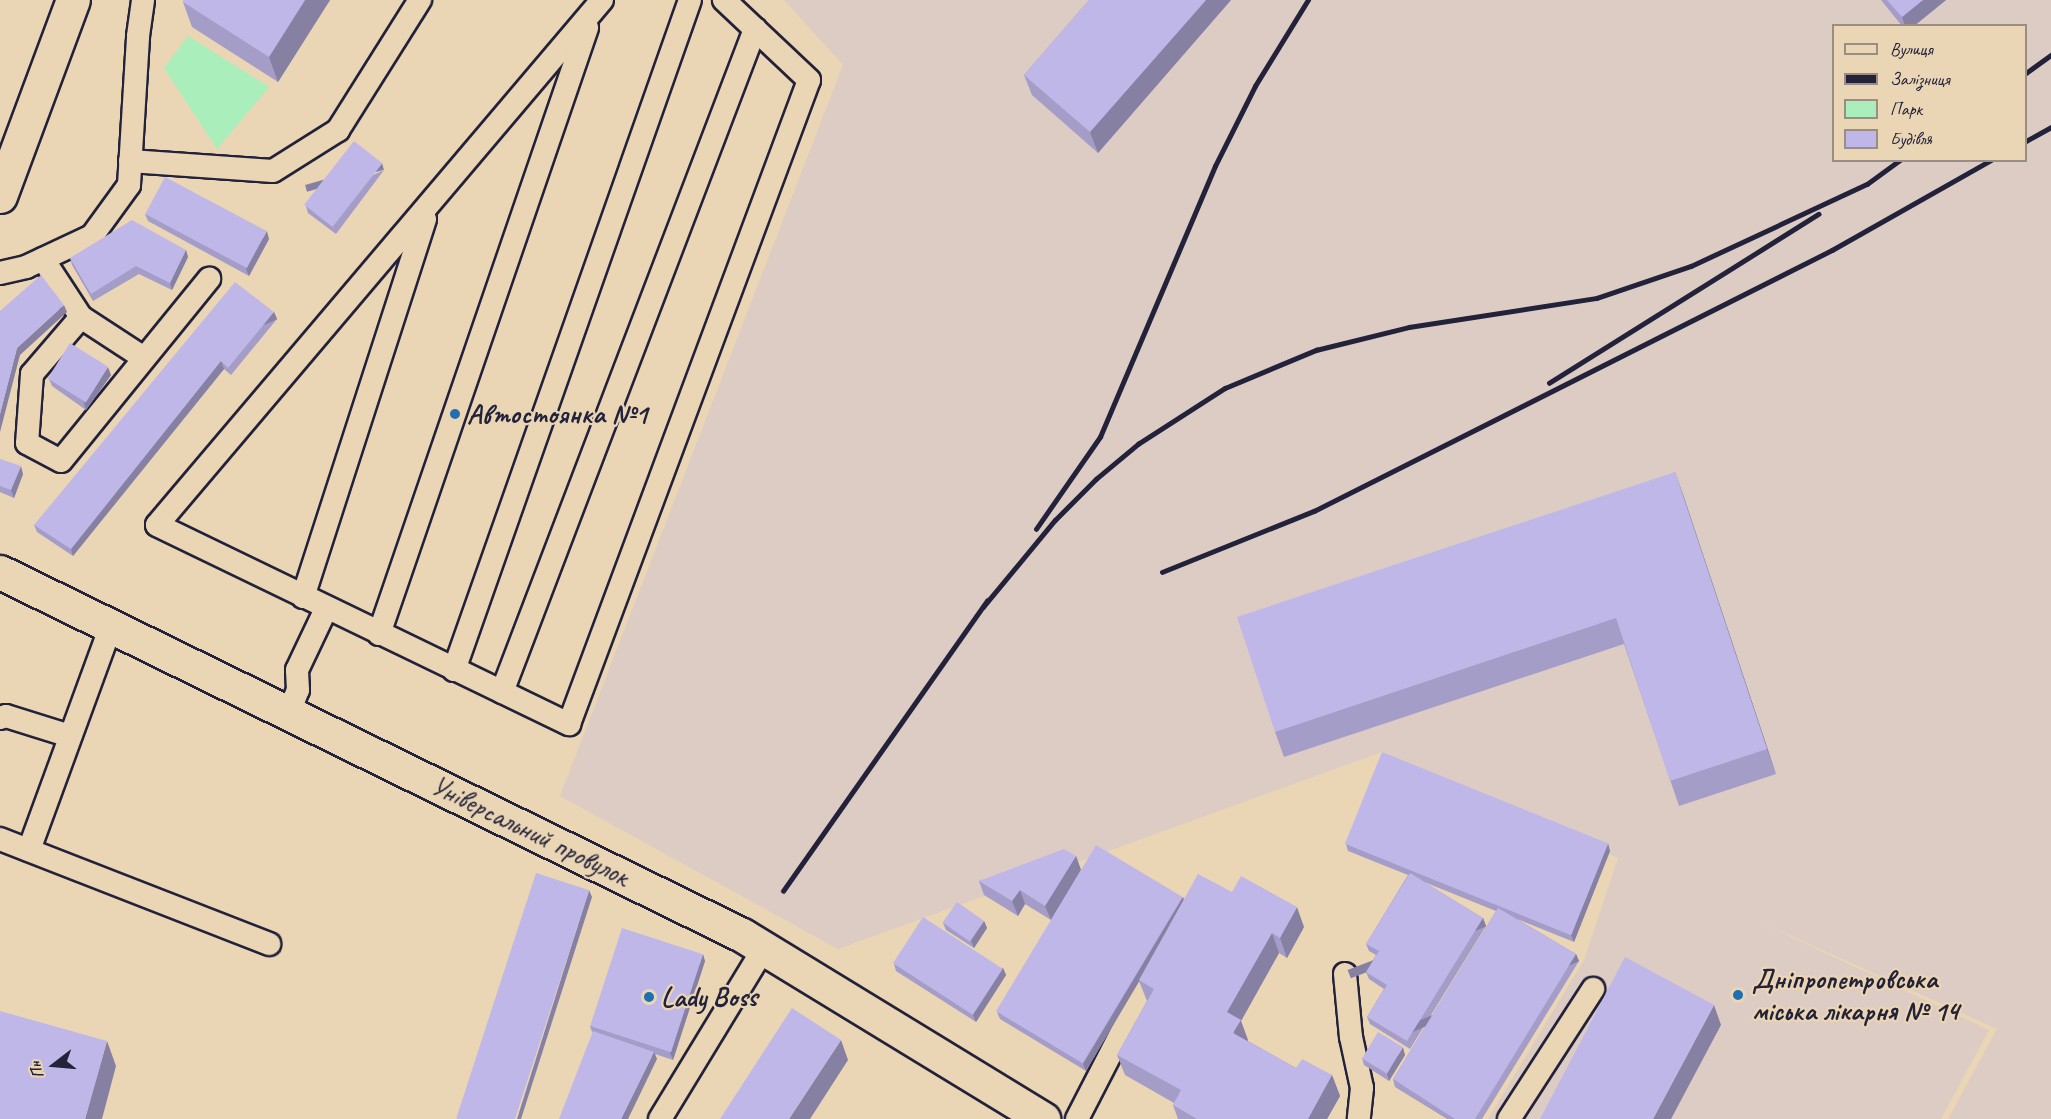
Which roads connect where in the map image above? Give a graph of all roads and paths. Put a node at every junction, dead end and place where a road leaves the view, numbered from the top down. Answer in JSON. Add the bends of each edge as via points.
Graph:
{"nodes":[{"id":1,"x":74,"y":0,"type":"edge"},
{"id":2,"x":143,"y":0,"type":"edge"},
{"id":3,"x":420,"y":0,"type":"edge"},
{"id":4,"x":690,"y":0,"type":"edge"},
{"id":5,"x":724,"y":0,"type":"edge"},
{"id":6,"x":597,"y":8,"type":"edge"},
{"id":7,"x":755,"y":29,"type":"junction"},
{"id":8,"x":130,"y":162,"type":"junction"},
{"id":9,"x":0,"y":196,"type":"edge"},
{"id":10,"x":428,"y":207,"type":"junction"},
{"id":11,"x":43,"y":259,"type":"junction"},
{"id":12,"x":0,"y":273,"type":"edge"},
{"id":13,"x":209,"y":279,"type":"dead end"},
{"id":14,"x":81,"y":317,"type":"junction"},
{"id":15,"x":144,"y":358,"type":"junction"},
{"id":16,"x":0,"y":572,"type":"edge"},
{"id":17,"x":303,"y":597,"type":"junction"},
{"id":18,"x":326,"y":609,"type":"junction"},
{"id":19,"x":111,"y":626,"type":"junction"},
{"id":20,"x":379,"y":634,"type":"junction"},
{"id":21,"x":454,"y":670,"type":"junction"},
{"id":22,"x":502,"y":692,"type":"junction"},
{"id":23,"x":289,"y":713,"type":"junction"},
{"id":24,"x":0,"y":718,"type":"edge"},
{"id":25,"x":70,"y":736,"type":"junction"},
{"id":26,"x":0,"y":838,"type":"edge"},
{"id":27,"x":29,"y":850,"type":"junction"},
{"id":28,"x":269,"y":944,"type":"dead end"},
{"id":29,"x":764,"y":948,"type":"junction"},
{"id":30,"x":1345,"y":974,"type":"dead end"},
{"id":31,"x":1146,"y":985,"type":"edge"},
{"id":32,"x":1593,"y":989,"type":"dead end"},
{"id":33,"x":660,"y":1119,"type":"edge"},
{"id":34,"x":1043,"y":1119,"type":"edge"},
{"id":35,"x":1077,"y":1119,"type":"edge"},
{"id":36,"x":1359,"y":1119,"type":"edge"},
{"id":37,"x":1509,"y":1119,"type":"edge"}],
"edges":[{"from":1,"to":9,"type":"street"},
{"from":2,"to":8,"type":"lane"},
{"from":3,"to":8,"type":"lane","via":[[338,130],[273,171]]},
{"from":4,"to":21,"type":"lane"},
{"from":5,"to":7,"type":"lane"},
{"from":6,"to":10,"type":"lane"},
{"from":6,"to":20,"type":"lane"},
{"from":7,"to":22,"type":"lane"},
{"from":7,"to":22,"type":"lane","via":[[809,80],[569,724]]},
{"from":8,"to":11,"type":"lane","via":[[129,185],[92,236]]},
{"from":10,"to":17,"type":"lane"},
{"from":10,"to":17,"type":"lane","via":[[157,525]]},
{"from":11,"to":12,"type":"lane"},
{"from":11,"to":14,"type":"lane"},
{"from":13,"to":15,"type":"lane"},
{"from":14,"to":15,"type":"lane"},
{"from":14,"to":15,"type":"lane","via":[[32,374],[27,443],[61,461]]},
{"from":16,"to":19,"type":"street","name":"Універсальний провулок"},
{"from":17,"to":18,"type":"lane"},
{"from":18,"to":20,"type":"lane"},
{"from":18,"to":23,"type":"lane","via":[[297,670],[298,690]]},
{"from":19,"to":23,"type":"street","name":"Універсальний провулок"},
{"from":19,"to":25,"type":"lane"},
{"from":20,"to":21,"type":"lane"},
{"from":21,"to":22,"type":"lane"},
{"from":23,"to":29,"type":"street","name":"Універсальний провулок"},
{"from":24,"to":25,"type":"lane","via":[[6,716]]},
{"from":25,"to":27,"type":"lane"},
{"from":26,"to":27,"type":"lane"},
{"from":27,"to":28,"type":"lane"},
{"from":29,"to":33,"type":"lane"},
{"from":29,"to":34,"type":"street","name":"Універсальний провулок"},
{"from":30,"to":36,"type":"lane","via":[[1351,1037],[1362,1088]]},
{"from":31,"to":35,"type":"lane"},
{"from":32,"to":37,"type":"lane"}]}
